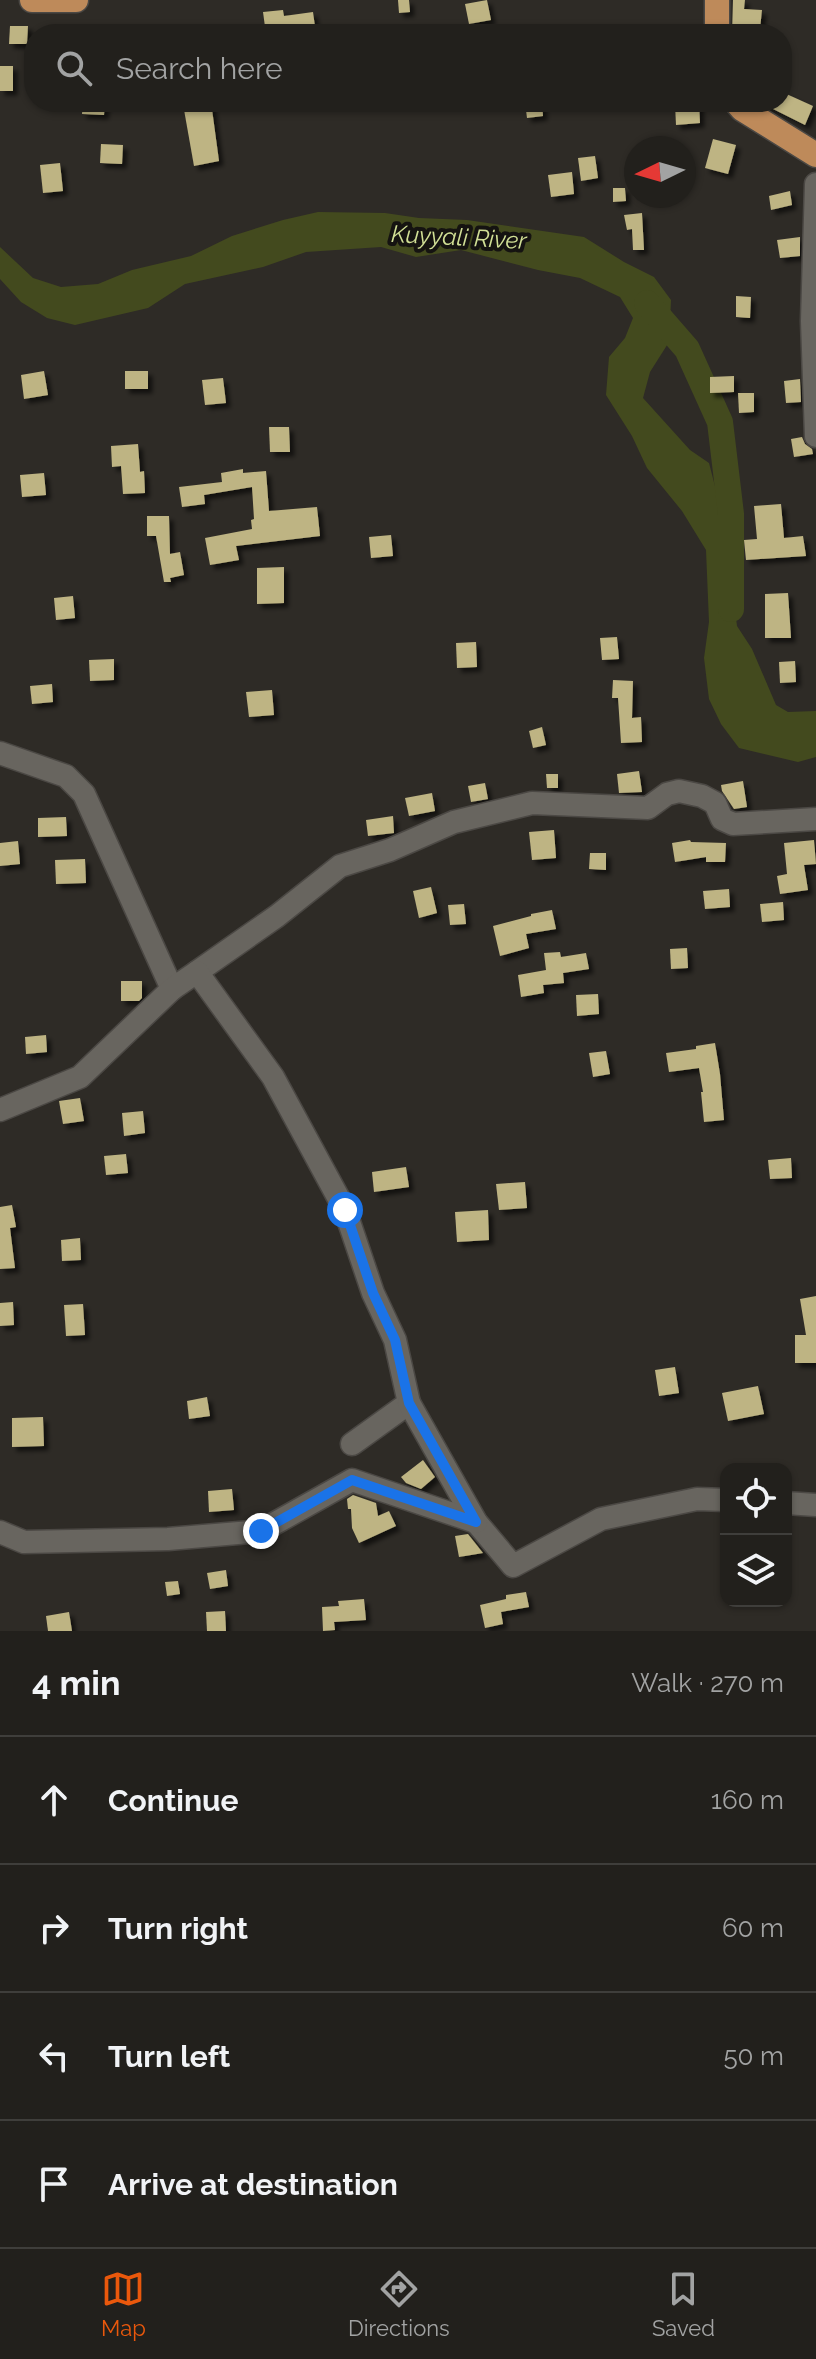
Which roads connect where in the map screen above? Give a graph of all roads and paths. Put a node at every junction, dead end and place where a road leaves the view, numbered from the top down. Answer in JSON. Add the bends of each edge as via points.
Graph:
{"nodes":[{"id":1,"x":32,"y":0,"type":"edge"},
{"id":2,"x":76,"y":0,"type":"edge"},
{"id":3,"x":717,"y":0,"type":"edge"},
{"id":4,"x":717,"y":24,"type":"edge"},
{"id":5,"x":747,"y":112,"type":"edge"},
{"id":6,"x":816,"y":155,"type":"edge"},
{"id":7,"x":816,"y":184,"type":"edge"},
{"id":8,"x":816,"y":436,"type":"edge"},
{"id":9,"x":0,"y":753,"type":"edge"},
{"id":10,"x":816,"y":819,"type":"edge"},
{"id":11,"x":197,"y":972,"type":"junction"},
{"id":12,"x":172,"y":989,"type":"junction"},
{"id":13,"x":0,"y":1110,"type":"edge"},
{"id":14,"x":409,"y":1403,"type":"junction"},
{"id":15,"x":352,"y":1444,"type":"dead end"},
{"id":16,"x":720,"y":1500,"type":"edge"},
{"id":17,"x":792,"y":1503,"type":"edge"},
{"id":18,"x":816,"y":1505,"type":"edge"},
{"id":19,"x":476,"y":1522,"type":"junction"},
{"id":20,"x":0,"y":1532,"type":"edge"}],
"edges":[{"from":1,"to":2,"type":"main road"},
{"from":3,"to":4,"type":"main road"},
{"from":5,"to":6,"type":"main road"},
{"from":7,"to":8,"type":"street"},
{"from":9,"to":12,"type":"street","via":[[66,776],[84,794]]},
{"from":10,"to":11,"type":"street","via":[[733,824],[722,819],[715,803],[679,791],[648,808],[532,803],[454,822],[340,866]]},
{"from":11,"to":12,"type":"street"},
{"from":11,"to":14,"type":"street","via":[[273,1077],[345,1210],[395,1340]]},
{"from":12,"to":13,"type":"street","via":[[80,1077]]},
{"from":14,"to":15,"type":"street"},
{"from":14,"to":19,"type":"street"},
{"from":16,"to":19,"type":"street","via":[[697,1499],[601,1519],[513,1566]]},
{"from":17,"to":18,"type":"street"},
{"from":19,"to":20,"type":"street","via":[[352,1480],[261,1531],[24,1542]]}]}
